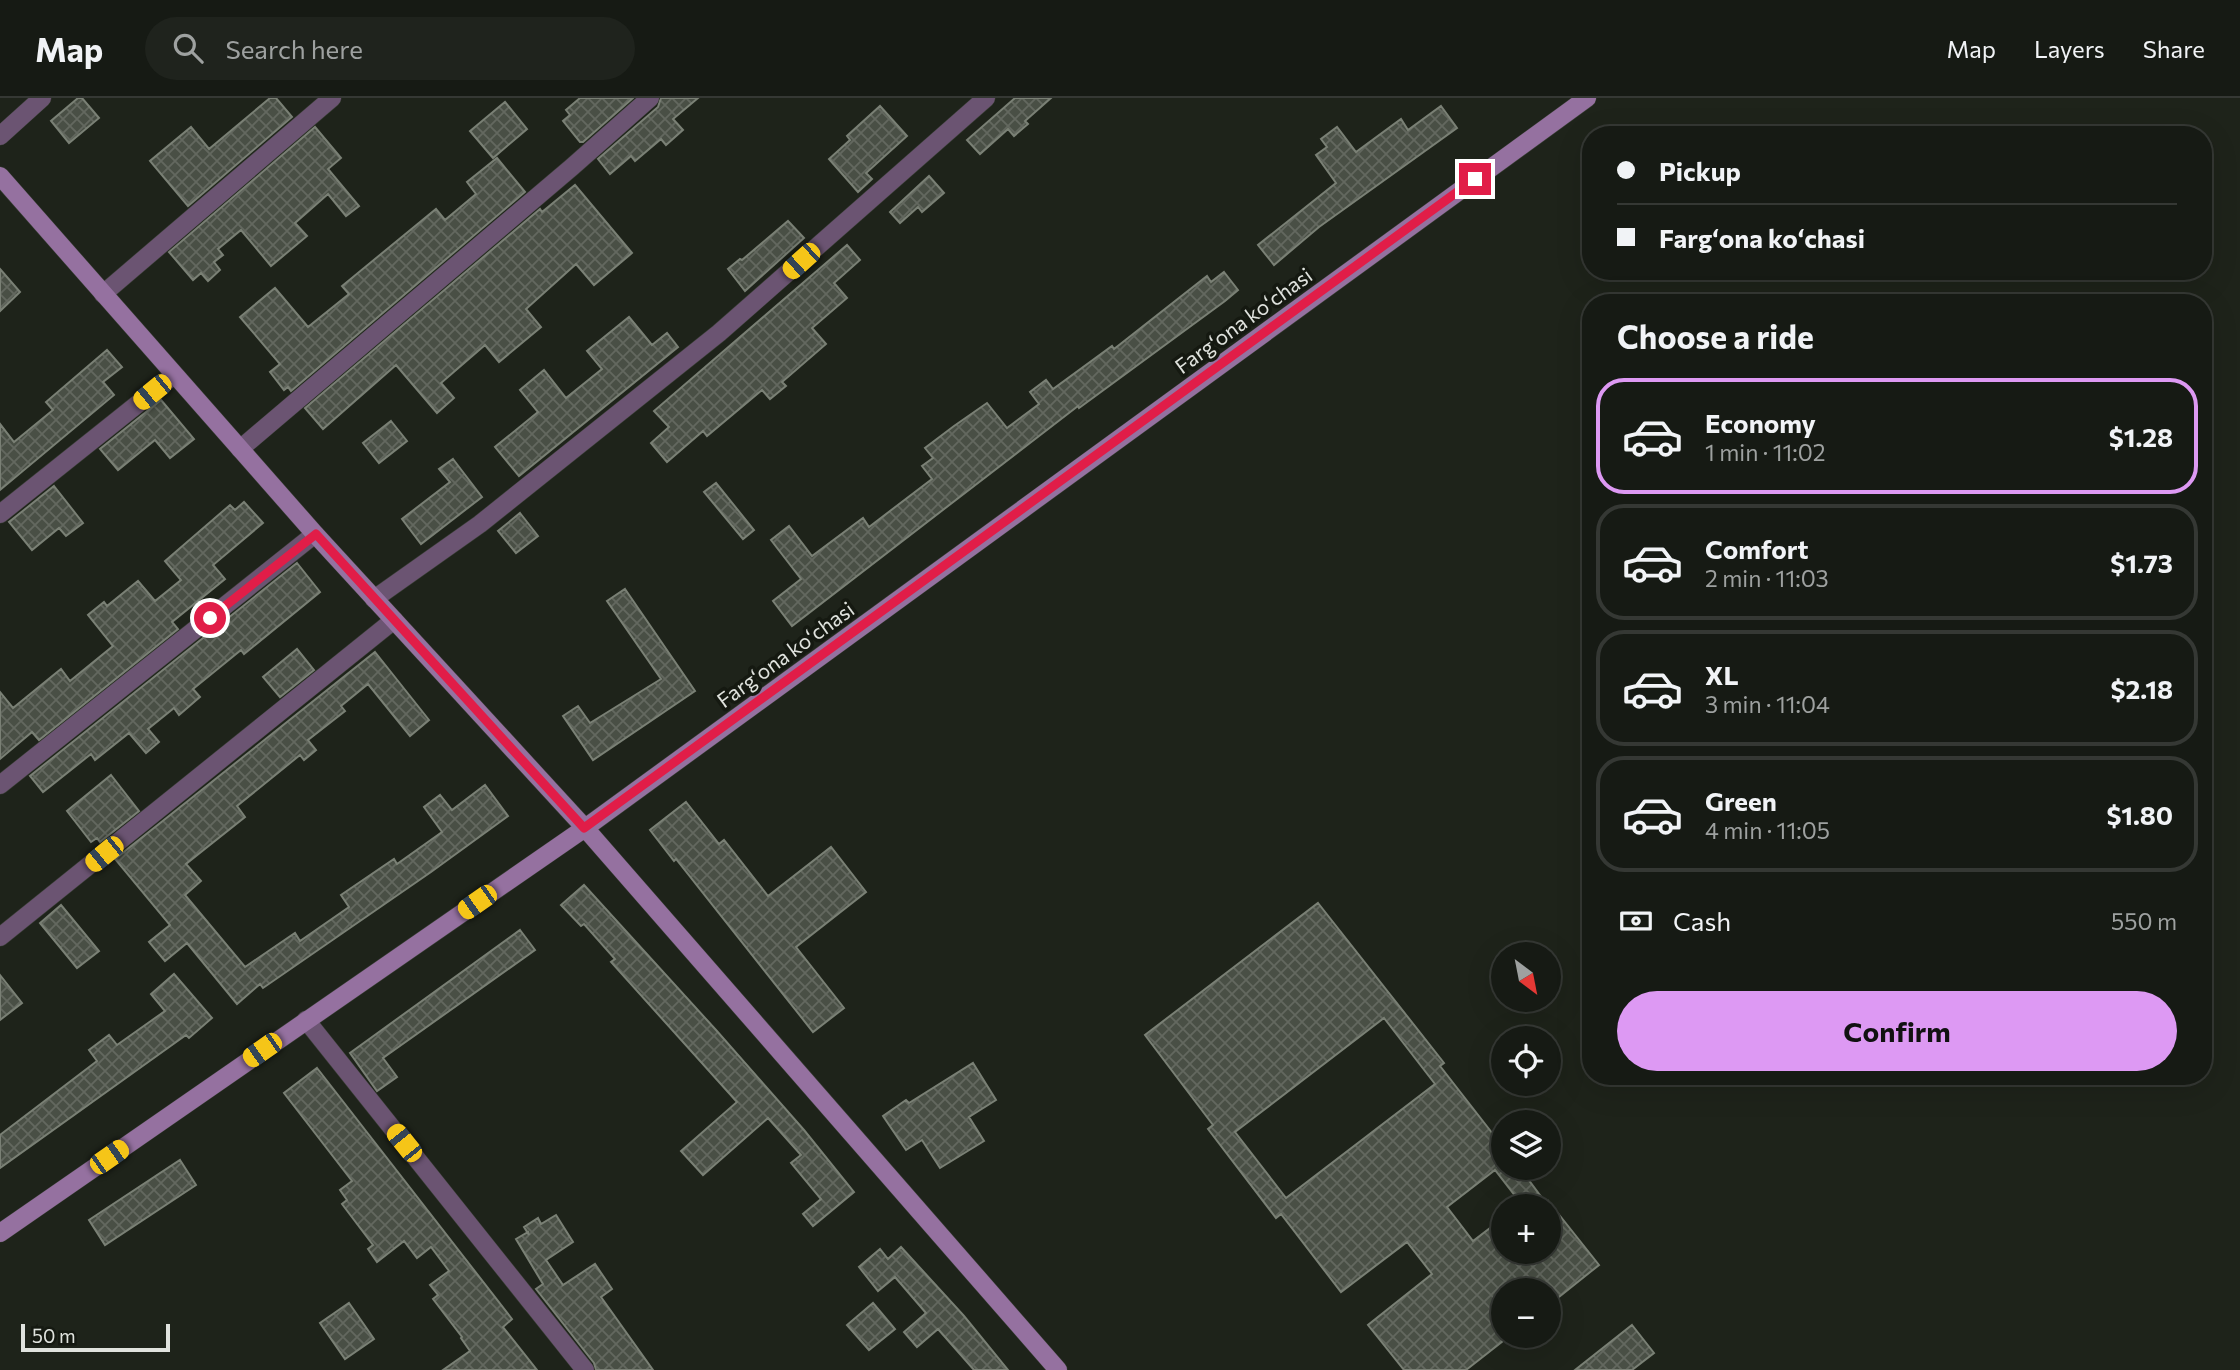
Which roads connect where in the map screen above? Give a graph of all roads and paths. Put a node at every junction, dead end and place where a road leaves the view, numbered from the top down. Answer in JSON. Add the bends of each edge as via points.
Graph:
{"nodes":[{"id":1,"x":42,"y":98,"type":"edge"},
{"id":2,"x":332,"y":98,"type":"edge"},
{"id":3,"x":650,"y":98,"type":"edge"},
{"id":4,"x":986,"y":98,"type":"edge"},
{"id":5,"x":1587,"y":98,"type":"edge"},
{"id":6,"x":0,"y":136,"type":"edge"},
{"id":7,"x":0,"y":176,"type":"edge"},
{"id":8,"x":103,"y":294,"type":"junction"},
{"id":9,"x":174,"y":375,"type":"junction"},
{"id":10,"x":240,"y":449,"type":"junction"},
{"id":11,"x":0,"y":514,"type":"edge"},
{"id":12,"x":316,"y":534,"type":"junction"},
{"id":13,"x":374,"y":599,"type":"junction"},
{"id":14,"x":394,"y":620,"type":"junction"},
{"id":15,"x":0,"y":785,"type":"edge"},
{"id":16,"x":584,"y":828,"type":"junction"},
{"id":17,"x":0,"y":937,"type":"edge"},
{"id":18,"x":306,"y":1020,"type":"junction"},
{"id":19,"x":0,"y":1233,"type":"edge"},
{"id":20,"x":585,"y":1370,"type":"edge"},
{"id":21,"x":1058,"y":1370,"type":"edge"}],
"edges":[{"from":1,"to":6,"type":"street"},
{"from":2,"to":8,"type":"street"},
{"from":3,"to":10,"type":"street"},
{"from":4,"to":13,"type":"street","via":[[719,333],[480,524]]},
{"from":5,"to":16,"type":"street","name":"Fargʻona koʻchasi"},
{"from":7,"to":8,"type":"street"},
{"from":8,"to":9,"type":"street"},
{"from":9,"to":10,"type":"street"},
{"from":9,"to":11,"type":"street"},
{"from":10,"to":12,"type":"street"},
{"from":12,"to":13,"type":"street"},
{"from":12,"to":15,"type":"street"},
{"from":13,"to":14,"type":"street"},
{"from":14,"to":16,"type":"street"},
{"from":14,"to":17,"type":"street"},
{"from":16,"to":18,"type":"street","name":"Fargʻona koʻchasi"},
{"from":16,"to":21,"type":"street"},
{"from":18,"to":19,"type":"street","name":"Fargʻona koʻchasi"},
{"from":18,"to":20,"type":"street"}]}
